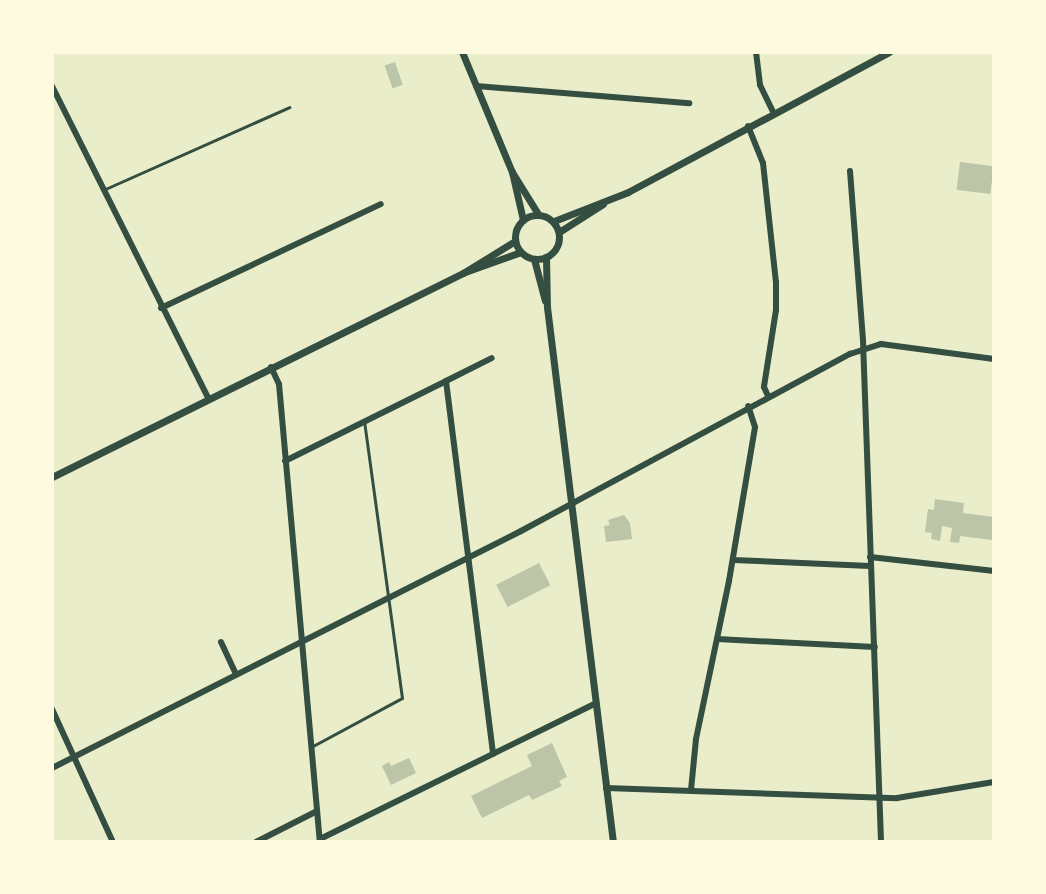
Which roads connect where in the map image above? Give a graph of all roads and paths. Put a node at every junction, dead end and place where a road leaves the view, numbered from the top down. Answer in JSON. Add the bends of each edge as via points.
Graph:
{"nodes":[{"id":1,"x":462,"y":52,"type":"edge"},
{"id":2,"x":756,"y":52,"type":"edge"},
{"id":3,"x":889,"y":52,"type":"edge"},
{"id":4,"x":52,"y":86,"type":"edge"},
{"id":5,"x":476,"y":86,"type":"junction"},
{"id":6,"x":689,"y":103,"type":"dead end"},
{"id":7,"x":289,"y":107,"type":"dead end"},
{"id":8,"x":773,"y":112,"type":"junction"},
{"id":9,"x":748,"y":126,"type":"junction"},
{"id":10,"x":850,"y":171,"type":"dead end"},
{"id":11,"x":512,"y":172,"type":"junction"},
{"id":12,"x":103,"y":190,"type":"junction"},
{"id":13,"x":605,"y":203,"type":"junction"},
{"id":14,"x":381,"y":204,"type":"dead end"},
{"id":15,"x":538,"y":214,"type":"junction"},
{"id":16,"x":523,"y":220,"type":"junction"},
{"id":17,"x":554,"y":221,"type":"junction"},
{"id":18,"x":559,"y":232,"type":"junction"},
{"id":19,"x":515,"y":241,"type":"junction"},
{"id":20,"x":521,"y":252,"type":"junction"},
{"id":21,"x":546,"y":257,"type":"junction"},
{"id":22,"x":534,"y":259,"type":"junction"},
{"id":23,"x":463,"y":273,"type":"junction"},
{"id":24,"x":547,"y":307,"type":"junction"},
{"id":25,"x":161,"y":308,"type":"junction"},
{"id":26,"x":863,"y":349,"type":"junction"},
{"id":27,"x":492,"y":358,"type":"dead end"},
{"id":28,"x":994,"y":359,"type":"edge"},
{"id":29,"x":271,"y":367,"type":"junction"},
{"id":30,"x":446,"y":381,"type":"junction"},
{"id":31,"x":768,"y":396,"type":"junction"},
{"id":32,"x":208,"y":398,"type":"junction"},
{"id":33,"x":748,"y":406,"type":"junction"},
{"id":34,"x":364,"y":422,"type":"junction"},
{"id":35,"x":285,"y":461,"type":"junction"},
{"id":36,"x":52,"y":477,"type":"edge"},
{"id":37,"x":571,"y":505,"type":"junction"},
{"id":38,"x":870,"y":557,"type":"junction"},
{"id":39,"x":468,"y":558,"type":"junction"},
{"id":40,"x":733,"y":560,"type":"junction"},
{"id":41,"x":870,"y":566,"type":"junction"},
{"id":42,"x":994,"y":571,"type":"edge"},
{"id":43,"x":388,"y":598,"type":"junction"},
{"id":44,"x":717,"y":639,"type":"junction"},
{"id":45,"x":221,"y":642,"type":"dead end"},
{"id":46,"x":301,"y":642,"type":"junction"},
{"id":47,"x":875,"y":647,"type":"junction"},
{"id":48,"x":236,"y":674,"type":"junction"},
{"id":49,"x":596,"y":703,"type":"junction"},
{"id":50,"x":52,"y":709,"type":"edge"},
{"id":51,"x":311,"y":747,"type":"junction"},
{"id":52,"x":493,"y":754,"type":"junction"},
{"id":53,"x":74,"y":757,"type":"junction"},
{"id":54,"x":52,"y":768,"type":"edge"},
{"id":55,"x":994,"y":782,"type":"edge"},
{"id":56,"x":606,"y":788,"type":"junction"},
{"id":57,"x":691,"y":790,"type":"junction"},
{"id":58,"x":881,"y":798,"type":"junction"},
{"id":59,"x":317,"y":811,"type":"junction"},
{"id":60,"x":320,"y":841,"type":"edge"},
{"id":61,"x":113,"y":842,"type":"edge"},
{"id":62,"x":256,"y":842,"type":"edge"},
{"id":63,"x":613,"y":842,"type":"edge"},
{"id":64,"x":881,"y":842,"type":"edge"}],
"edges":[{"from":1,"to":5,"type":"street"},
{"from":2,"to":8,"type":"street","via":[[760,85]]},
{"from":3,"to":8,"type":"street"},
{"from":4,"to":12,"type":"street"},
{"from":5,"to":6,"type":"street"},
{"from":5,"to":11,"type":"street"},
{"from":7,"to":12,"type":"lane"},
{"from":8,"to":9,"type":"street"},
{"from":9,"to":13,"type":"street"},
{"from":9,"to":31,"type":"street","via":[[763,163],[776,282],[764,387]]},
{"from":10,"to":26,"type":"street"},
{"from":11,"to":15,"type":"street"},
{"from":11,"to":16,"type":"street"},
{"from":12,"to":25,"type":"street"},
{"from":13,"to":17,"type":"street"},
{"from":13,"to":18,"type":"street"},
{"from":14,"to":25,"type":"street"},
{"from":15,"to":16,"type":"street"},
{"from":15,"to":17,"type":"street"},
{"from":16,"to":19,"type":"street"},
{"from":17,"to":18,"type":"street"},
{"from":18,"to":21,"type":"street","via":[[557,247]]},
{"from":19,"to":20,"type":"street"},
{"from":19,"to":23,"type":"street"},
{"from":20,"to":22,"type":"street"},
{"from":20,"to":23,"type":"street"},
{"from":21,"to":22,"type":"street"},
{"from":21,"to":24,"type":"street"},
{"from":22,"to":24,"type":"street"},
{"from":23,"to":29,"type":"street"},
{"from":24,"to":37,"type":"street"},
{"from":25,"to":32,"type":"street"},
{"from":26,"to":28,"type":"street","via":[[881,344]]},
{"from":26,"to":31,"type":"street"},
{"from":26,"to":38,"type":"street"},
{"from":27,"to":30,"type":"street"},
{"from":29,"to":32,"type":"street"},
{"from":29,"to":35,"type":"street","via":[[279,384]]},
{"from":30,"to":34,"type":"street"},
{"from":30,"to":39,"type":"street"},
{"from":31,"to":33,"type":"street"},
{"from":32,"to":36,"type":"street"},
{"from":33,"to":37,"type":"street"},
{"from":33,"to":40,"type":"street","via":[[755,427]]},
{"from":34,"to":35,"type":"street"},
{"from":34,"to":43,"type":"lane"},
{"from":35,"to":46,"type":"street"},
{"from":37,"to":39,"type":"street"},
{"from":37,"to":49,"type":"street"},
{"from":38,"to":41,"type":"street"},
{"from":38,"to":42,"type":"street"},
{"from":39,"to":43,"type":"street"},
{"from":39,"to":52,"type":"street"},
{"from":40,"to":41,"type":"street"},
{"from":40,"to":44,"type":"street"},
{"from":41,"to":47,"type":"street"},
{"from":43,"to":46,"type":"street"},
{"from":43,"to":51,"type":"lane","via":[[402,698]]},
{"from":44,"to":47,"type":"street"},
{"from":44,"to":57,"type":"street"},
{"from":45,"to":48,"type":"street"},
{"from":46,"to":48,"type":"street"},
{"from":46,"to":51,"type":"street"},
{"from":47,"to":58,"type":"street"},
{"from":48,"to":53,"type":"street"},
{"from":49,"to":52,"type":"street"},
{"from":49,"to":56,"type":"street"},
{"from":50,"to":53,"type":"street"},
{"from":51,"to":59,"type":"street"},
{"from":52,"to":60,"type":"street"},
{"from":53,"to":54,"type":"street"},
{"from":53,"to":61,"type":"street"},
{"from":55,"to":58,"type":"street"},
{"from":56,"to":57,"type":"street"},
{"from":56,"to":63,"type":"street"},
{"from":57,"to":58,"type":"street"},
{"from":58,"to":64,"type":"street"},
{"from":59,"to":60,"type":"street"},
{"from":59,"to":62,"type":"street"}]}
